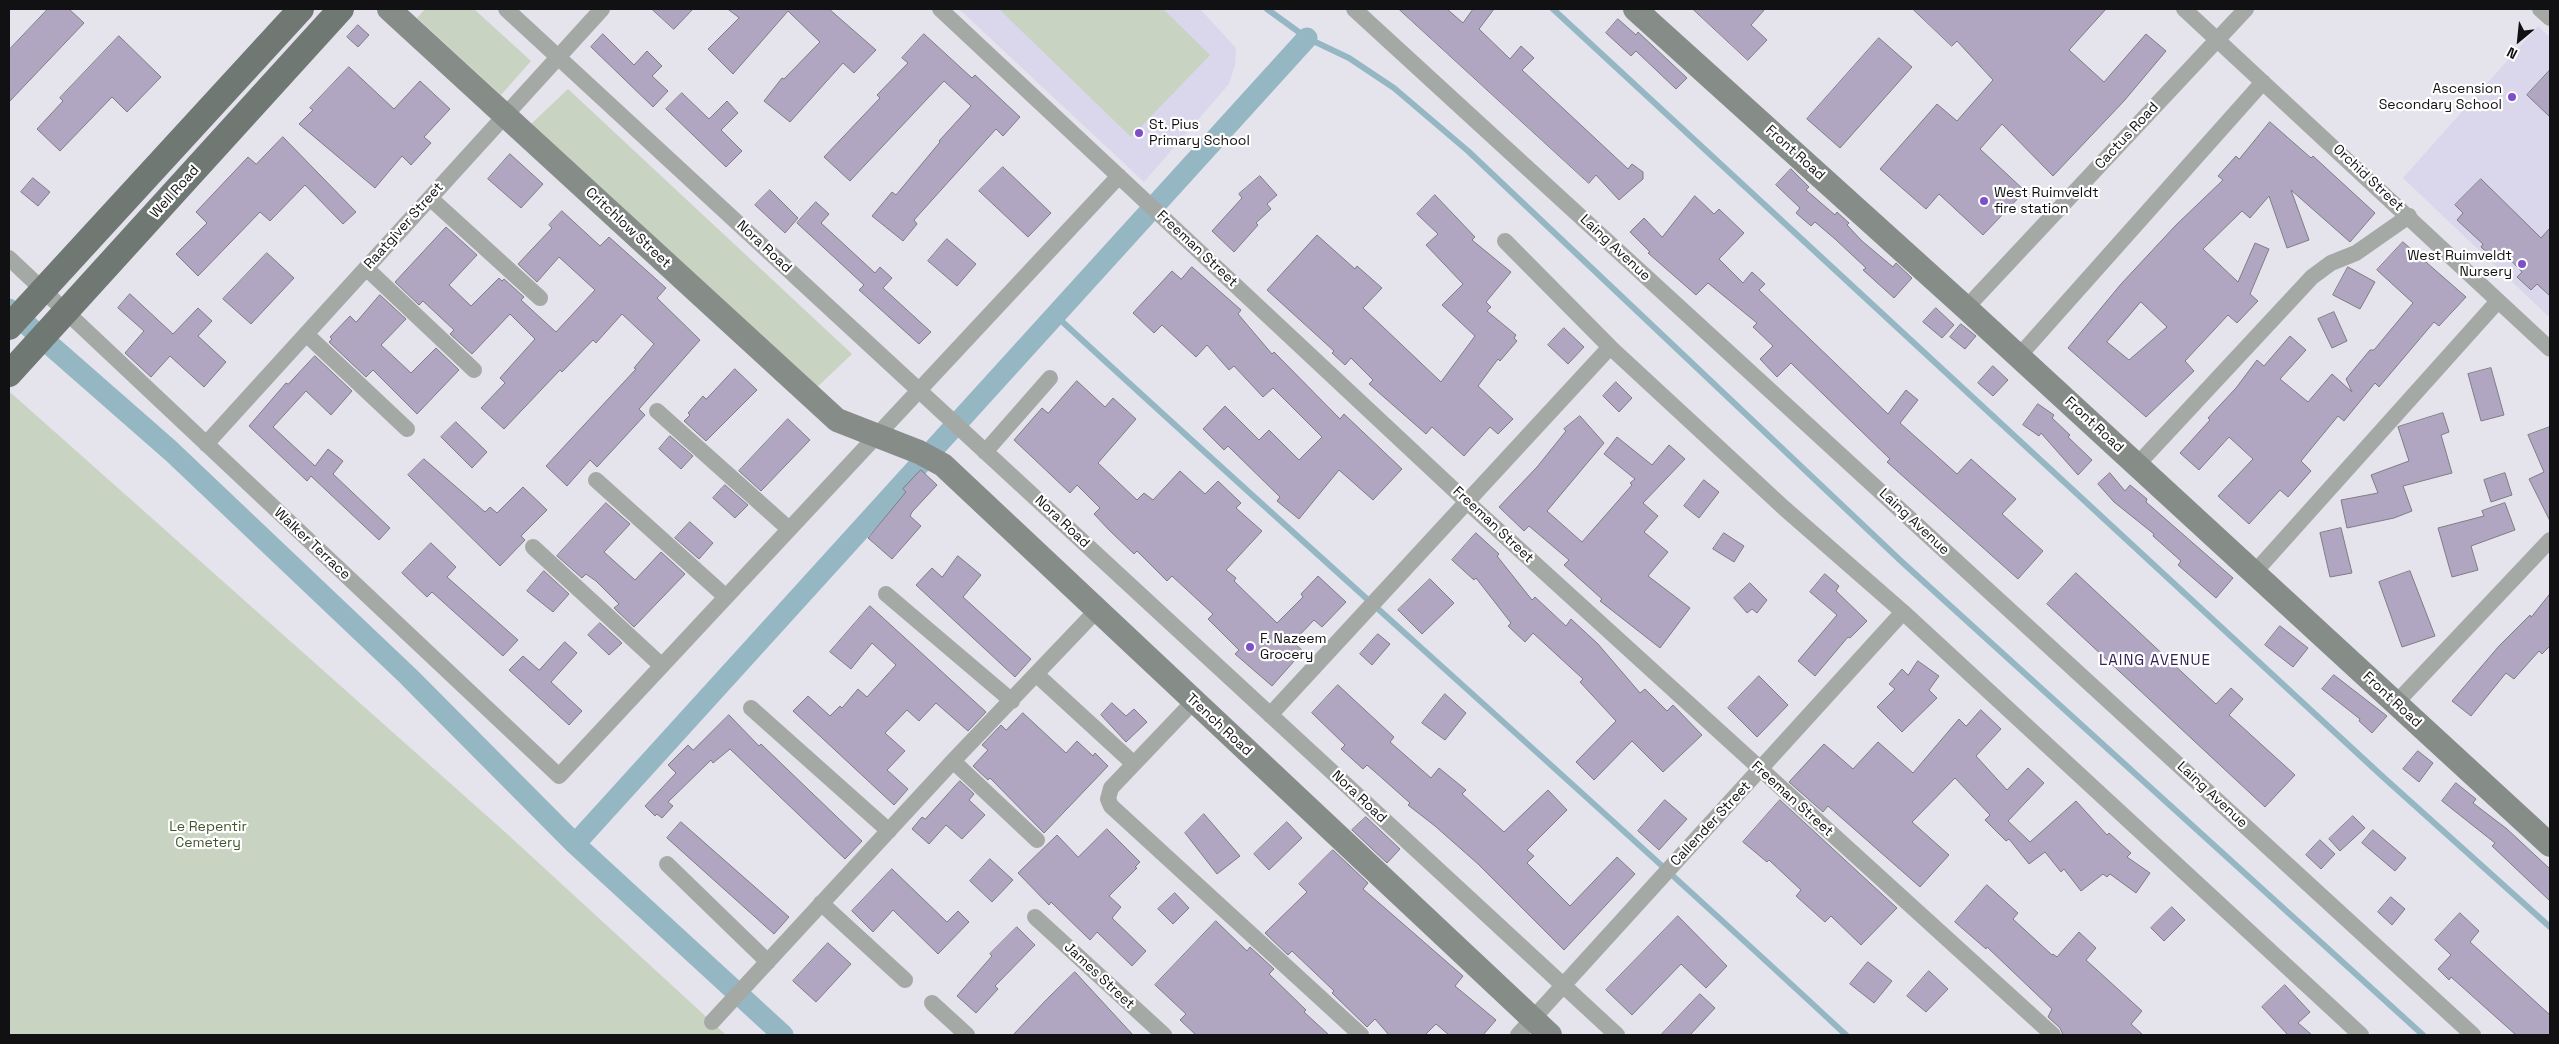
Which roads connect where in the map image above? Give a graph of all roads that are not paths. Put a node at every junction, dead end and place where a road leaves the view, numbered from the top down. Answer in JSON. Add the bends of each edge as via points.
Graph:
{"nodes":[{"id":1,"x":302,"y":9,"type":"edge"},
{"id":2,"x":341,"y":9,"type":"edge"},
{"id":3,"x":389,"y":9,"type":"edge"},
{"id":4,"x":506,"y":9,"type":"edge"},
{"id":5,"x":602,"y":9,"type":"edge"},
{"id":6,"x":940,"y":9,"type":"edge"},
{"id":7,"x":1354,"y":9,"type":"edge"},
{"id":8,"x":1635,"y":9,"type":"edge"},
{"id":9,"x":2184,"y":9,"type":"edge"},
{"id":10,"x":2246,"y":9,"type":"edge"},
{"id":11,"x":2540,"y":9,"type":"edge"},
{"id":12,"x":2550,"y":18,"type":"edge"},
{"id":13,"x":2217,"y":40,"type":"junction"},
{"id":14,"x":558,"y":57,"type":"junction"},
{"id":15,"x":2263,"y":82,"type":"junction"},
{"id":16,"x":505,"y":115,"type":"junction"},
{"id":17,"x":1119,"y":176,"type":"junction"},
{"id":18,"x":430,"y":198,"type":"junction"},
{"id":19,"x":2409,"y":216,"type":"junction"},
{"id":20,"x":1504,"y":240,"type":"dead end"},
{"id":21,"x":9,"y":258,"type":"edge"},
{"id":22,"x":366,"y":268,"type":"junction"},
{"id":23,"x":40,"y":292,"type":"junction"},
{"id":24,"x":540,"y":298,"type":"dead end"},
{"id":25,"x":2498,"y":302,"type":"junction"},
{"id":26,"x":1966,"y":308,"type":"junction"},
{"id":27,"x":63,"y":315,"type":"junction"},
{"id":28,"x":9,"y":327,"type":"edge"},
{"id":29,"x":306,"y":334,"type":"junction"},
{"id":30,"x":1610,"y":347,"type":"junction"},
{"id":31,"x":2550,"y":349,"type":"edge"},
{"id":32,"x":2019,"y":356,"type":"junction"},
{"id":33,"x":474,"y":370,"type":"dead end"},
{"id":34,"x":11,"y":372,"type":"edge"},
{"id":35,"x":1050,"y":378,"type":"dead end"},
{"id":36,"x":919,"y":390,"type":"junction"},
{"id":37,"x":657,"y":411,"type":"dead end"},
{"id":38,"x":407,"y":429,"type":"dead end"},
{"id":39,"x":874,"y":436,"type":"junction"},
{"id":40,"x":206,"y":444,"type":"junction"},
{"id":41,"x":985,"y":452,"type":"junction"},
{"id":42,"x":2136,"y":465,"type":"junction"},
{"id":43,"x":596,"y":480,"type":"dead end"},
{"id":44,"x":1466,"y":501,"type":"junction"},
{"id":45,"x":789,"y":529,"type":"junction"},
{"id":46,"x":2550,"y":540,"type":"edge"},
{"id":47,"x":533,"y":547,"type":"dead end"},
{"id":48,"x":2254,"y":573,"type":"junction"},
{"id":49,"x":886,"y":594,"type":"dead end"},
{"id":50,"x":726,"y":597,"type":"junction"},
{"id":51,"x":1097,"y":610,"type":"junction"},
{"id":52,"x":1904,"y":612,"type":"junction"},
{"id":53,"x":662,"y":666,"type":"junction"},
{"id":54,"x":1037,"y":675,"type":"junction"},
{"id":55,"x":1012,"y":701,"type":"junction"},
{"id":56,"x":1194,"y":701,"type":"junction"},
{"id":57,"x":2396,"y":703,"type":"junction"},
{"id":58,"x":751,"y":708,"type":"dead end"},
{"id":59,"x":1270,"y":715,"type":"junction"},
{"id":60,"x":953,"y":761,"type":"junction"},
{"id":61,"x":1134,"y":764,"type":"junction"},
{"id":62,"x":1760,"y":770,"type":"junction"},
{"id":63,"x":889,"y":831,"type":"junction"},
{"id":64,"x":1037,"y":840,"type":"dead end"},
{"id":65,"x":2550,"y":845,"type":"edge"},
{"id":66,"x":667,"y":864,"type":"dead end"},
{"id":67,"x":821,"y":904,"type":"junction"},
{"id":68,"x":1035,"y":917,"type":"dead end"},
{"id":69,"x":768,"y":962,"type":"junction"},
{"id":70,"x":905,"y":980,"type":"dead end"},
{"id":71,"x":1563,"y":986,"type":"junction"},
{"id":72,"x":932,"y":1003,"type":"dead end"},
{"id":73,"x":712,"y":1022,"type":"dead end"},
{"id":74,"x":1525,"y":1027,"type":"edge"},
{"id":75,"x":967,"y":1035,"type":"edge"},
{"id":76,"x":1164,"y":1035,"type":"edge"},
{"id":77,"x":1361,"y":1035,"type":"edge"},
{"id":78,"x":1550,"y":1035,"type":"edge"},
{"id":79,"x":1618,"y":1035,"type":"edge"},
{"id":80,"x":2053,"y":1035,"type":"edge"},
{"id":81,"x":2361,"y":1035,"type":"edge"},
{"id":82,"x":2473,"y":1035,"type":"edge"}],
"edges":[{"from":1,"to":23,"type":"main road"},
{"from":2,"to":27,"type":"main road","name":"Well Road"},
{"from":3,"to":16,"type":"street","name":"Critchlow Street"},
{"from":4,"to":14,"type":"street","name":"Nora Road"},
{"from":5,"to":14,"type":"street","name":"Raatgiver Street"},
{"from":6,"to":17,"type":"street","name":"Freeman Street"},
{"from":7,"to":82,"type":"street","name":"Laing Avenue"},
{"from":8,"to":26,"type":"street","name":"Front Road"},
{"from":9,"to":13,"type":"street","name":"Orchid Street"},
{"from":10,"to":13,"type":"street","name":"Cactus Road"},
{"from":11,"to":12,"type":"street"},
{"from":13,"to":15,"type":"street","name":"Orchid Street"},
{"from":13,"to":26,"type":"street","name":"Cactus Road"},
{"from":14,"to":16,"type":"street","name":"Raatgiver Street"},
{"from":14,"to":36,"type":"street","name":"Nora Road"},
{"from":15,"to":19,"type":"street","name":"Orchid Street"},
{"from":15,"to":32,"type":"street"},
{"from":16,"to":18,"type":"street","name":"Raatgiver Street"},
{"from":16,"to":39,"type":"street","name":"Critchlow Street","via":[[837,420]]},
{"from":17,"to":36,"type":"street"},
{"from":17,"to":44,"type":"street","name":"Freeman Street"},
{"from":18,"to":22,"type":"street","name":"Raatgiver Street"},
{"from":18,"to":24,"type":"street"},
{"from":19,"to":25,"type":"street","name":"Orchid Street"},
{"from":19,"to":42,"type":"street","via":[[2356,253],[2331,263],[2312,277]]},
{"from":20,"to":30,"type":"street"},
{"from":21,"to":23,"type":"street","name":"Walker Terrace"},
{"from":22,"to":29,"type":"street","name":"Raatgiver Street"},
{"from":22,"to":33,"type":"street"},
{"from":23,"to":27,"type":"street","name":"Walker Terrace"},
{"from":23,"to":28,"type":"main road"},
{"from":25,"to":31,"type":"street","name":"Orchid Street"},
{"from":25,"to":48,"type":"street"},
{"from":26,"to":32,"type":"street","name":"Front Road"},
{"from":27,"to":34,"type":"main road","name":"Well Road"},
{"from":27,"to":40,"type":"street","name":"Walker Terrace"},
{"from":29,"to":38,"type":"street"},
{"from":29,"to":40,"type":"street","name":"Raatgiver Street"},
{"from":30,"to":44,"type":"street"},
{"from":30,"to":52,"type":"street","via":[[1784,508]]},
{"from":32,"to":42,"type":"street","name":"Front Road"},
{"from":35,"to":41,"type":"street"},
{"from":36,"to":39,"type":"street"},
{"from":36,"to":41,"type":"street","name":"Nora Road"},
{"from":37,"to":45,"type":"street"},
{"from":39,"to":45,"type":"street"},
{"from":39,"to":51,"type":"street","name":"Trench Road","via":[[920,452],[943,465]]},
{"from":40,"to":53,"type":"street","name":"Walker Terrace","via":[[559,776]]},
{"from":41,"to":59,"type":"street","name":"Nora Road"},
{"from":42,"to":48,"type":"street","name":"Front Road"},
{"from":43,"to":50,"type":"street"},
{"from":44,"to":59,"type":"street"},
{"from":44,"to":62,"type":"street","name":"Freeman Street"},
{"from":45,"to":50,"type":"street"},
{"from":46,"to":57,"type":"street"},
{"from":47,"to":53,"type":"street"},
{"from":48,"to":57,"type":"street","name":"Front Road"},
{"from":49,"to":55,"type":"street"},
{"from":50,"to":53,"type":"street"},
{"from":51,"to":54,"type":"street"},
{"from":51,"to":56,"type":"street","name":"Trench Road"},
{"from":52,"to":62,"type":"street","name":"Callender Street"},
{"from":52,"to":81,"type":"street"},
{"from":54,"to":55,"type":"street"},
{"from":54,"to":61,"type":"street"},
{"from":55,"to":60,"type":"street"},
{"from":56,"to":61,"type":"street"},
{"from":56,"to":74,"type":"street","name":"Trench Road"},
{"from":57,"to":65,"type":"street","name":"Front Road"},
{"from":58,"to":63,"type":"street"},
{"from":59,"to":71,"type":"street","name":"Nora Road"},
{"from":60,"to":63,"type":"street"},
{"from":60,"to":64,"type":"street"},
{"from":61,"to":77,"type":"street","via":[[1108,794],[1111,806]]},
{"from":62,"to":71,"type":"street","name":"Callender Street"},
{"from":62,"to":80,"type":"street","name":"Freeman Street"},
{"from":63,"to":67,"type":"street"},
{"from":66,"to":69,"type":"street"},
{"from":67,"to":69,"type":"street"},
{"from":67,"to":70,"type":"street"},
{"from":68,"to":76,"type":"street","name":"James Street"},
{"from":69,"to":73,"type":"street"},
{"from":71,"to":74,"type":"street","name":"Callender Street"},
{"from":71,"to":79,"type":"street","name":"Nora Road"},
{"from":72,"to":75,"type":"street"},
{"from":74,"to":78,"type":"street","name":"Trench Road"}]}
